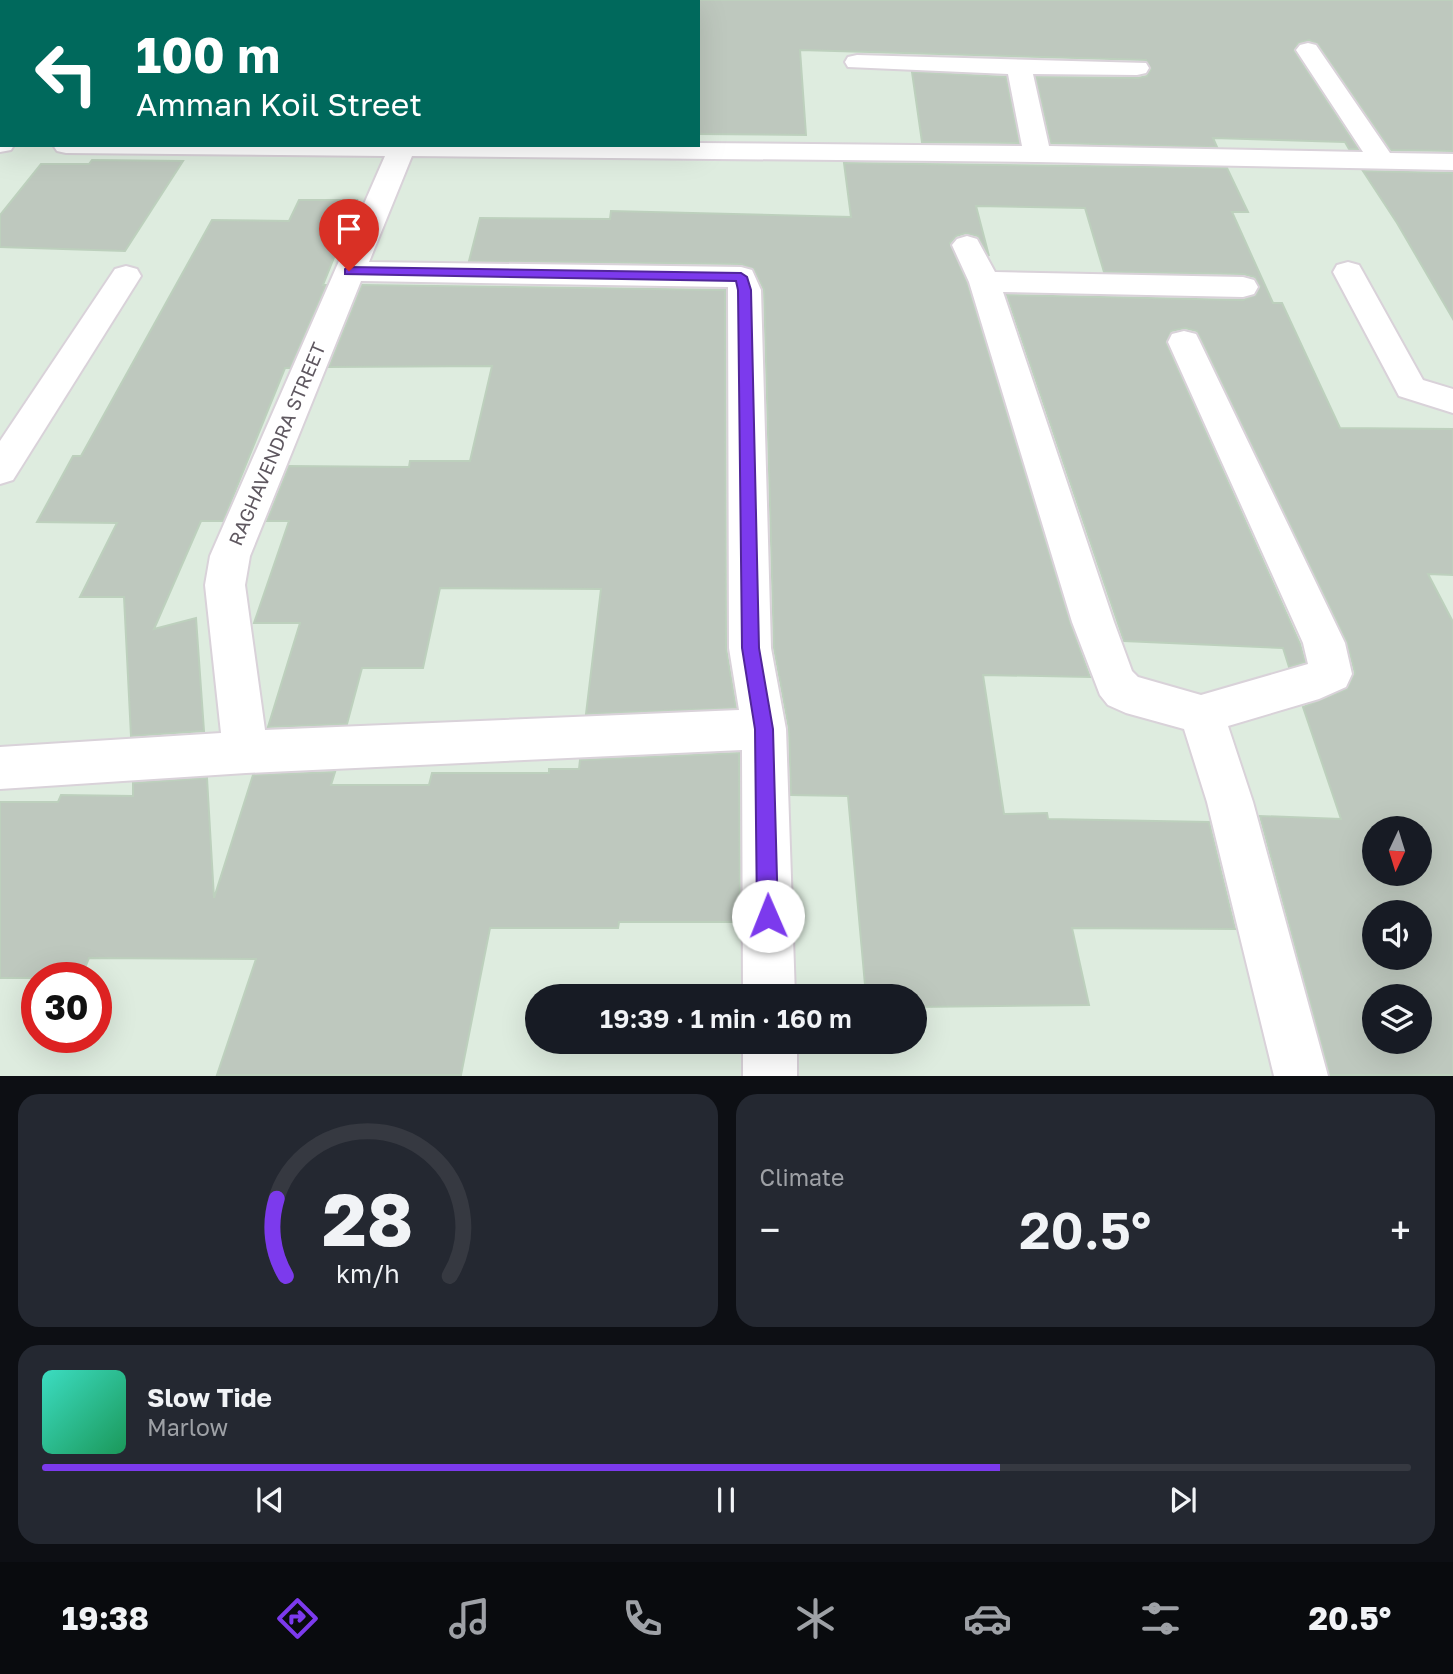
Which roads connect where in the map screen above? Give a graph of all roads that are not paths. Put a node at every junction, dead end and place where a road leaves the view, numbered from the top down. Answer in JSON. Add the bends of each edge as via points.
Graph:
{"nodes":[{"id":1,"x":1308,"y":50,"type":"dead end"},
{"id":2,"x":857,"y":62,"type":"dead end"},
{"id":3,"x":1019,"y":66,"type":"junction"},
{"id":4,"x":1137,"y":68,"type":"dead end"},
{"id":5,"x":200,"y":147,"type":"edge"},
{"id":6,"x":535,"y":148,"type":"edge"},
{"id":7,"x":401,"y":150,"type":"junction"},
{"id":8,"x":1037,"y":153,"type":"junction"},
{"id":9,"x":1382,"y":161,"type":"junction"},
{"id":10,"x":1453,"y":162,"type":"edge"},
{"id":11,"x":967,"y":245,"type":"dead end"},
{"id":12,"x":349,"y":271,"type":"junction"},
{"id":13,"x":1348,"y":272,"type":"dead end"},
{"id":14,"x":126,"y":276,"type":"dead end"},
{"id":15,"x":984,"y":282,"type":"junction"},
{"id":16,"x":1243,"y":287,"type":"dead end"},
{"id":17,"x":1184,"y":342,"type":"dead end"},
{"id":18,"x":1453,"y":401,"type":"edge"},
{"id":19,"x":0,"y":470,"type":"edge"},
{"id":20,"x":1199,"y":715,"type":"junction"},
{"id":21,"x":764,"y":729,"type":"junction"},
{"id":22,"x":246,"y":752,"type":"junction"},
{"id":23,"x":0,"y":768,"type":"edge"},
{"id":24,"x":769,"y":984,"type":"edge"},
{"id":25,"x":770,"y":1054,"type":"edge"},
{"id":26,"x":770,"y":1076,"type":"edge"},
{"id":27,"x":1301,"y":1076,"type":"edge"}],
"edges":[{"from":1,"to":9,"type":"street"},
{"from":2,"to":3,"type":"street"},
{"from":3,"to":4,"type":"street"},
{"from":3,"to":8,"type":"street"},
{"from":5,"to":7,"type":"street"},
{"from":6,"to":7,"type":"street"},
{"from":6,"to":8,"type":"street"},
{"from":7,"to":12,"type":"street","name":"RAGHAVENDRA STREET"},
{"from":8,"to":9,"type":"street"},
{"from":9,"to":10,"type":"street"},
{"from":11,"to":15,"type":"street"},
{"from":12,"to":21,"type":"street","via":[[741,277],[745,290],[750,648]]},
{"from":12,"to":22,"type":"street","name":"RAGHAVENDRA STREET","via":[[230,556],[225,585]]},
{"from":13,"to":18,"type":"street","via":[[1411,388]]},
{"from":14,"to":19,"type":"street"},
{"from":15,"to":16,"type":"street"},
{"from":15,"to":20,"type":"street","via":[[1115,682],[1123,691]]},
{"from":17,"to":20,"type":"street","via":[[1324,643],[1331,674]]},
{"from":20,"to":27,"type":"street","via":[[1230,802]]},
{"from":21,"to":22,"type":"street"},
{"from":21,"to":24,"type":"street"},
{"from":22,"to":23,"type":"street"},
{"from":25,"to":26,"type":"street"}]}
